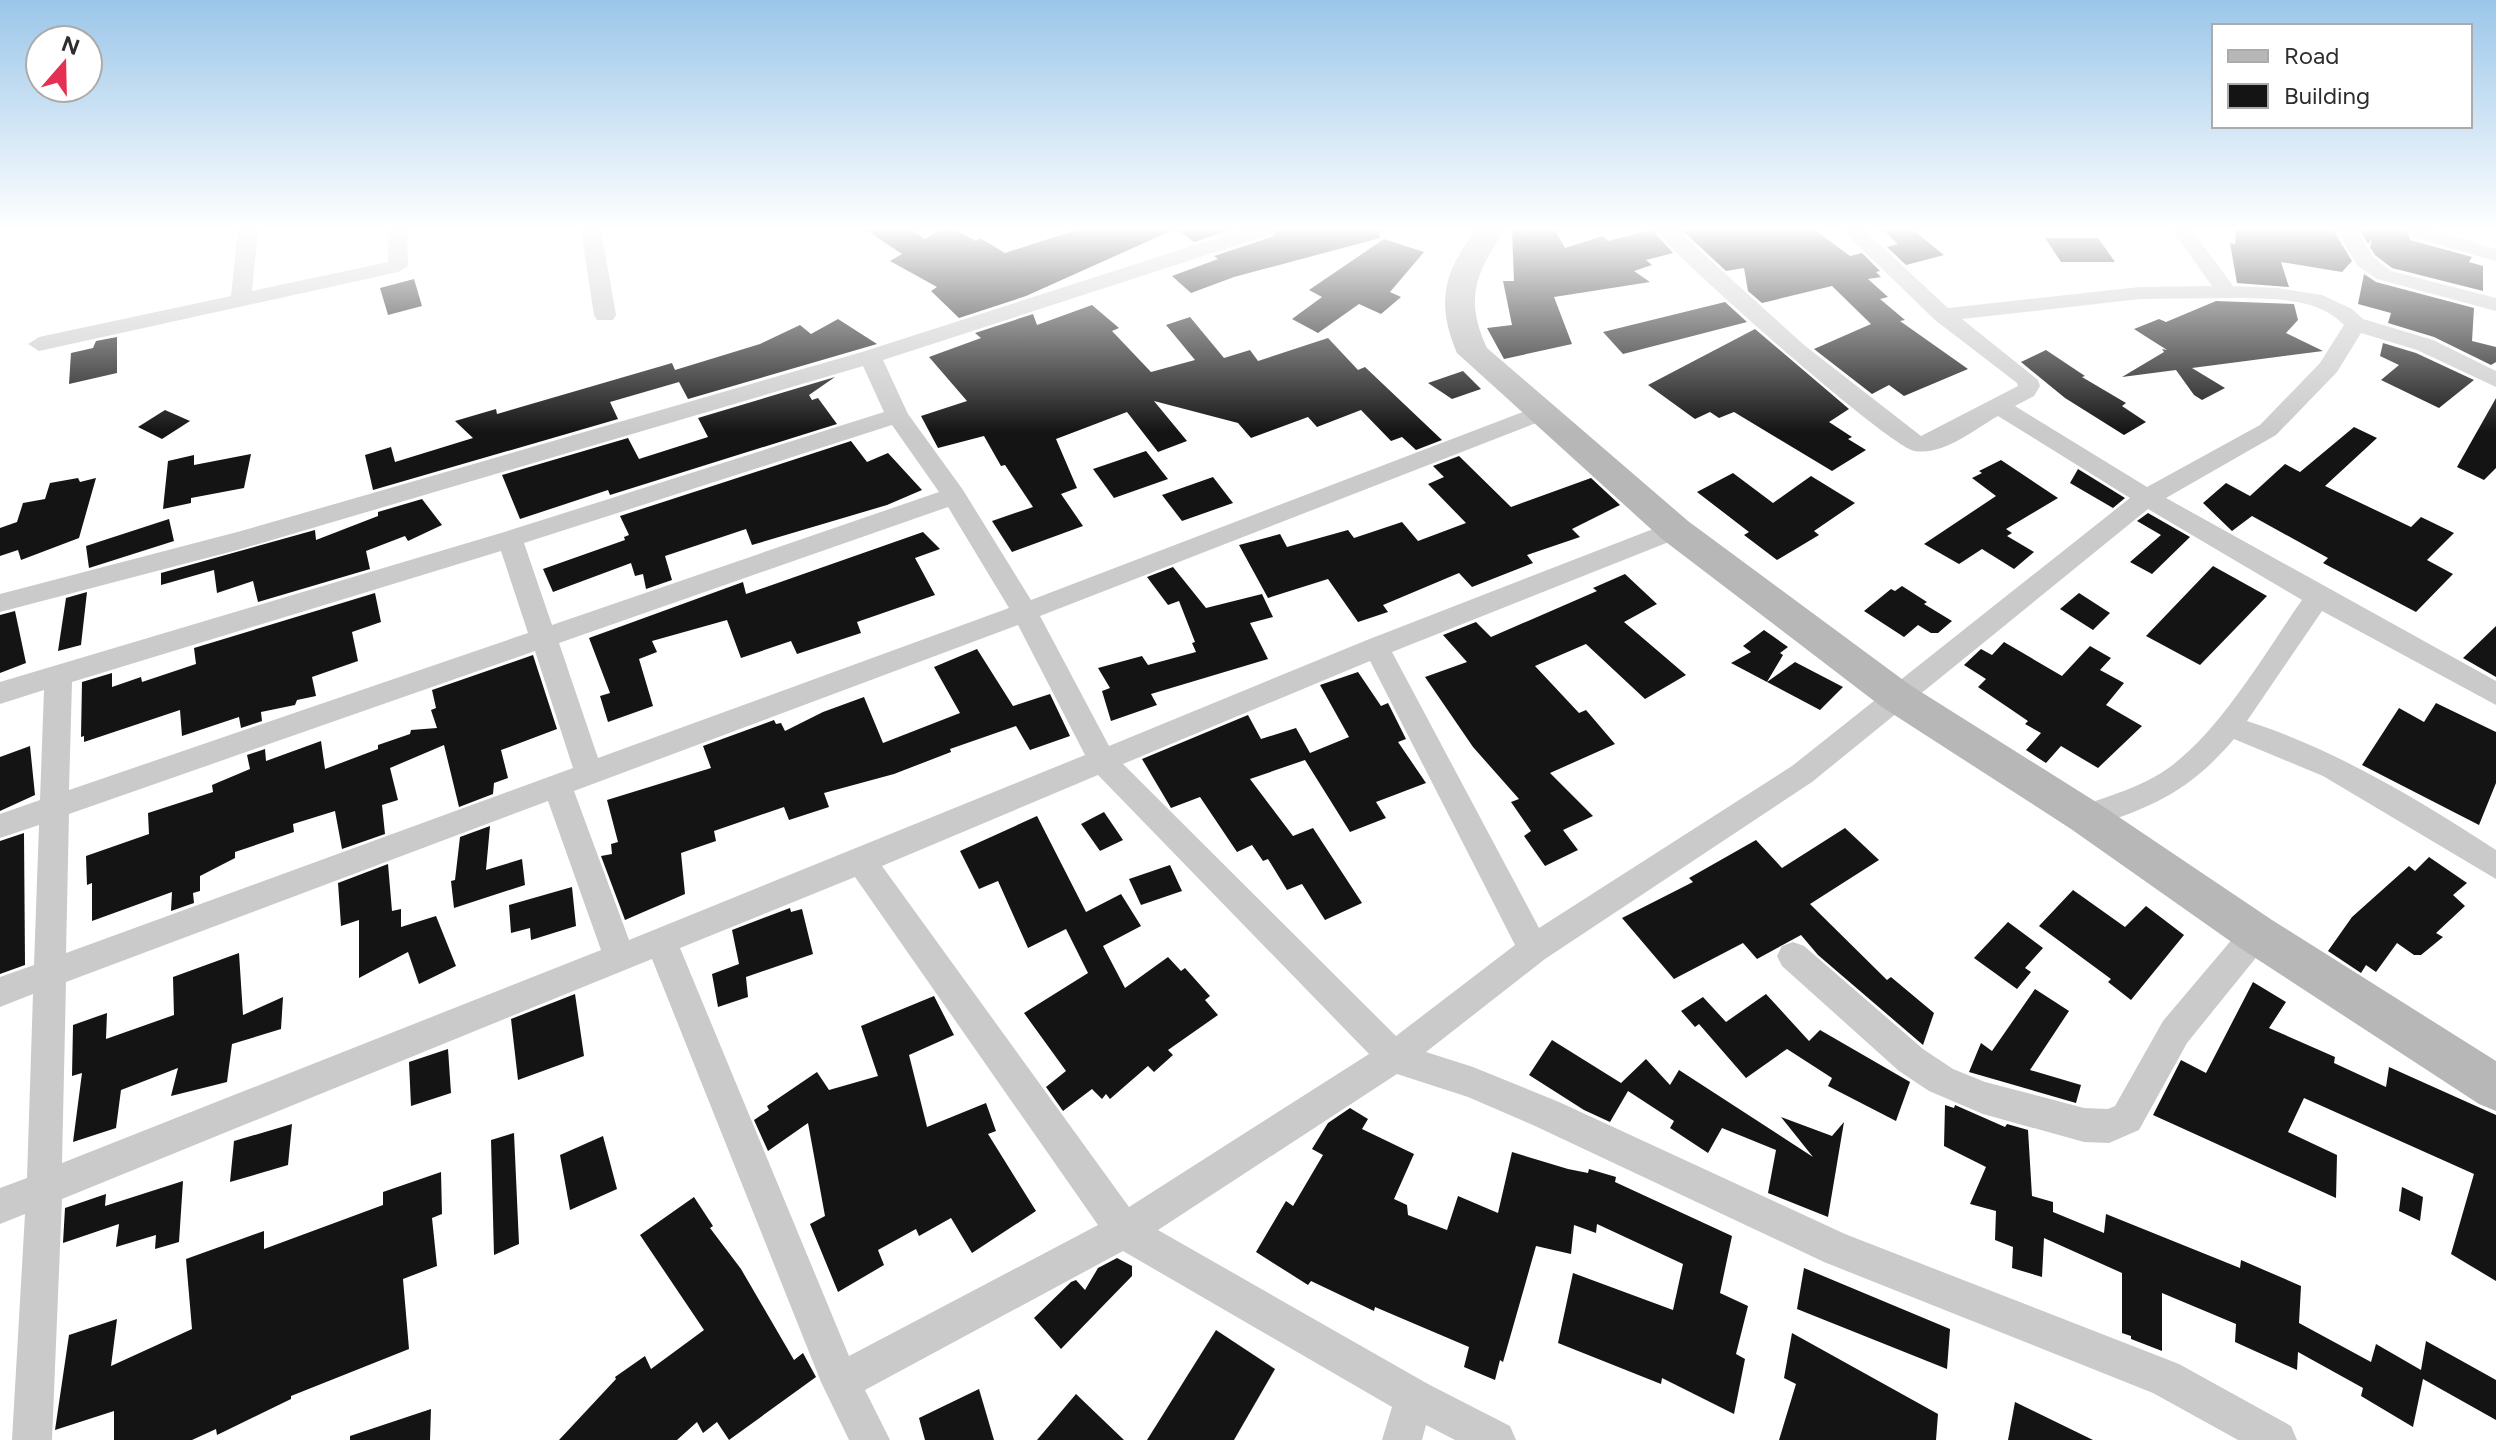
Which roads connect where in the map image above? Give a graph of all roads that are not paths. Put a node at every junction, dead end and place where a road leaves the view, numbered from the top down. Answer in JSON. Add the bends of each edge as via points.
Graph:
{"nodes":[{"id":1,"x":254,"y":297,"type":"edge"},
{"id":2,"x":602,"y":297,"type":"edge"},
{"id":3,"x":1056,"y":297,"type":"edge"},
{"id":4,"x":1460,"y":297,"type":"edge"},
{"id":5,"x":1738,"y":297,"type":"edge"},
{"id":6,"x":1924,"y":297,"type":"edge"},
{"id":7,"x":2102,"y":297,"type":"edge"},
{"id":8,"x":2296,"y":297,"type":"edge"},
{"id":9,"x":2467,"y":297,"type":"edge"},
{"id":10,"x":241,"y":300,"type":"joint"},
{"id":11,"x":2496,"y":305,"type":"edge"},
{"id":12,"x":605,"y":315,"type":"dead end"},
{"id":13,"x":1943,"y":315,"type":"junction"},
{"id":14,"x":2355,"y":324,"type":"junction"},
{"id":15,"x":39,"y":344,"type":"dead end"},
{"id":16,"x":870,"y":357,"type":"junction"},
{"id":17,"x":2496,"y":380,"type":"edge"},
{"id":18,"x":2000,"y":407,"type":"junction"},
{"id":19,"x":1541,"y":413,"type":"junction"},
{"id":20,"x":897,"y":416,"type":"junction"},
{"id":21,"x":954,"y":496,"type":"junction"},
{"id":22,"x":2145,"y":499,"type":"junction"},
{"id":23,"x":1675,"y":530,"type":"junction"},
{"id":24,"x":510,"y":539,"type":"junction"},
{"id":25,"x":2317,"y":598,"type":"junction"},
{"id":26,"x":0,"y":603,"type":"edge"},
{"id":27,"x":1025,"y":612,"type":"junction"},
{"id":28,"x":545,"y":638,"type":"junction"},
{"id":29,"x":1376,"y":647,"type":"junction"},
{"id":30,"x":58,"y":675,"type":"junction"},
{"id":31,"x":0,"y":693,"type":"edge"},
{"id":32,"x":2496,"y":694,"type":"edge"},
{"id":33,"x":1896,"y":696,"type":"junction"},
{"id":34,"x":2228,"y":726,"type":"junction"},
{"id":35,"x":1103,"y":762,"type":"junction"},
{"id":36,"x":589,"y":773,"type":"junction"},
{"id":37,"x":557,"y":784,"type":"junction"},
{"id":38,"x":54,"y":808,"type":"junction"},
{"id":39,"x":2086,"y":817,"type":"junction"},
{"id":40,"x":0,"y":826,"type":"edge"},
{"id":41,"x":861,"y":861,"type":"junction"},
{"id":42,"x":2496,"y":866,"type":"edge"},
{"id":43,"x":2256,"y":934,"type":"junction"},
{"id":44,"x":660,"y":939,"type":"junction"},
{"id":45,"x":1534,"y":949,"type":"junction"},
{"id":46,"x":619,"y":956,"type":"junction"},
{"id":47,"x":1793,"y":956,"type":"dead end"},
{"id":48,"x":50,"y":974,"type":"junction"},
{"id":49,"x":0,"y":992,"type":"edge"},
{"id":50,"x":1394,"y":1057,"type":"junction"},
{"id":51,"x":2496,"y":1088,"type":"edge"},
{"id":52,"x":44,"y":1191,"type":"junction"},
{"id":53,"x":0,"y":1206,"type":"edge"},
{"id":54,"x":1124,"y":1231,"type":"junction"},
{"id":55,"x":840,"y":1382,"type":"junction"},
{"id":56,"x":1414,"y":1398,"type":"junction"},
{"id":57,"x":32,"y":1440,"type":"edge"},
{"id":58,"x":870,"y":1440,"type":"edge"},
{"id":59,"x":1402,"y":1440,"type":"edge"},
{"id":60,"x":1496,"y":1440,"type":"edge"},
{"id":61,"x":2277,"y":1440,"type":"edge"}],
"edges":[{"from":1,"to":10,"type":"street"},
{"from":2,"to":12,"type":"street"},
{"from":3,"to":16,"type":"street"},
{"from":4,"to":19,"type":"street","via":[[1458,320],[1473,353]]},
{"from":5,"to":18,"type":"street","via":[[1916,444],[1929,444]]},
{"from":6,"to":13,"type":"street"},
{"from":7,"to":13,"type":"street"},
{"from":8,"to":14,"type":"street","via":[[2343,312]]},
{"from":9,"to":11,"type":"street"},
{"from":10,"to":15,"type":"street"},
{"from":13,"to":18,"type":"street","via":[[2027,380],[2026,391]]},
{"from":14,"to":17,"type":"street","via":[[2425,345]]},
{"from":14,"to":22,"type":"street","via":[[2329,367],[2268,430]]},
{"from":16,"to":20,"type":"street"},
{"from":16,"to":26,"type":"street","via":[[241,540]]},
{"from":18,"to":22,"type":"street"},
{"from":19,"to":23,"type":"street"},
{"from":19,"to":27,"type":"street"},
{"from":20,"to":21,"type":"street"},
{"from":20,"to":24,"type":"street"},
{"from":21,"to":27,"type":"street"},
{"from":21,"to":28,"type":"street"},
{"from":22,"to":25,"type":"street"},
{"from":22,"to":33,"type":"street"},
{"from":23,"to":29,"type":"street"},
{"from":23,"to":33,"type":"street"},
{"from":24,"to":28,"type":"street"},
{"from":24,"to":30,"type":"street"},
{"from":25,"to":32,"type":"street"},
{"from":25,"to":34,"type":"street"},
{"from":27,"to":35,"type":"street"},
{"from":27,"to":36,"type":"street"},
{"from":28,"to":36,"type":"street"},
{"from":28,"to":38,"type":"street"},
{"from":29,"to":35,"type":"street"},
{"from":29,"to":45,"type":"street"},
{"from":30,"to":31,"type":"street"},
{"from":30,"to":38,"type":"street"},
{"from":33,"to":39,"type":"street"},
{"from":33,"to":45,"type":"street","via":[[1802,774]]},
{"from":34,"to":39,"type":"street","via":[[2197,762],[2166,785]]},
{"from":34,"to":42,"type":"street","via":[[2292,748],[2410,809]]},
{"from":35,"to":41,"type":"street"},
{"from":35,"to":50,"type":"street"},
{"from":36,"to":37,"type":"street"},
{"from":37,"to":46,"type":"street"},
{"from":37,"to":48,"type":"street"},
{"from":38,"to":40,"type":"street"},
{"from":38,"to":48,"type":"street"},
{"from":39,"to":43,"type":"street"},
{"from":41,"to":44,"type":"street"},
{"from":41,"to":54,"type":"street"},
{"from":43,"to":47,"type":"street","via":[[2175,1032],[2127,1118],[2109,1126],[2084,1125],[1983,1098],[1941,1080]]},
{"from":43,"to":51,"type":"street"},
{"from":44,"to":46,"type":"street"},
{"from":44,"to":55,"type":"street"},
{"from":45,"to":50,"type":"street"},
{"from":46,"to":52,"type":"street"},
{"from":48,"to":49,"type":"street"},
{"from":48,"to":52,"type":"street"},
{"from":50,"to":54,"type":"street"},
{"from":50,"to":61,"type":"street","via":[[1547,1114],[1837,1249],[2165,1378]]},
{"from":52,"to":53,"type":"street"},
{"from":52,"to":57,"type":"street"},
{"from":54,"to":55,"type":"street"},
{"from":54,"to":56,"type":"street"},
{"from":55,"to":58,"type":"street"},
{"from":56,"to":59,"type":"street"},
{"from":56,"to":60,"type":"street"}]}
